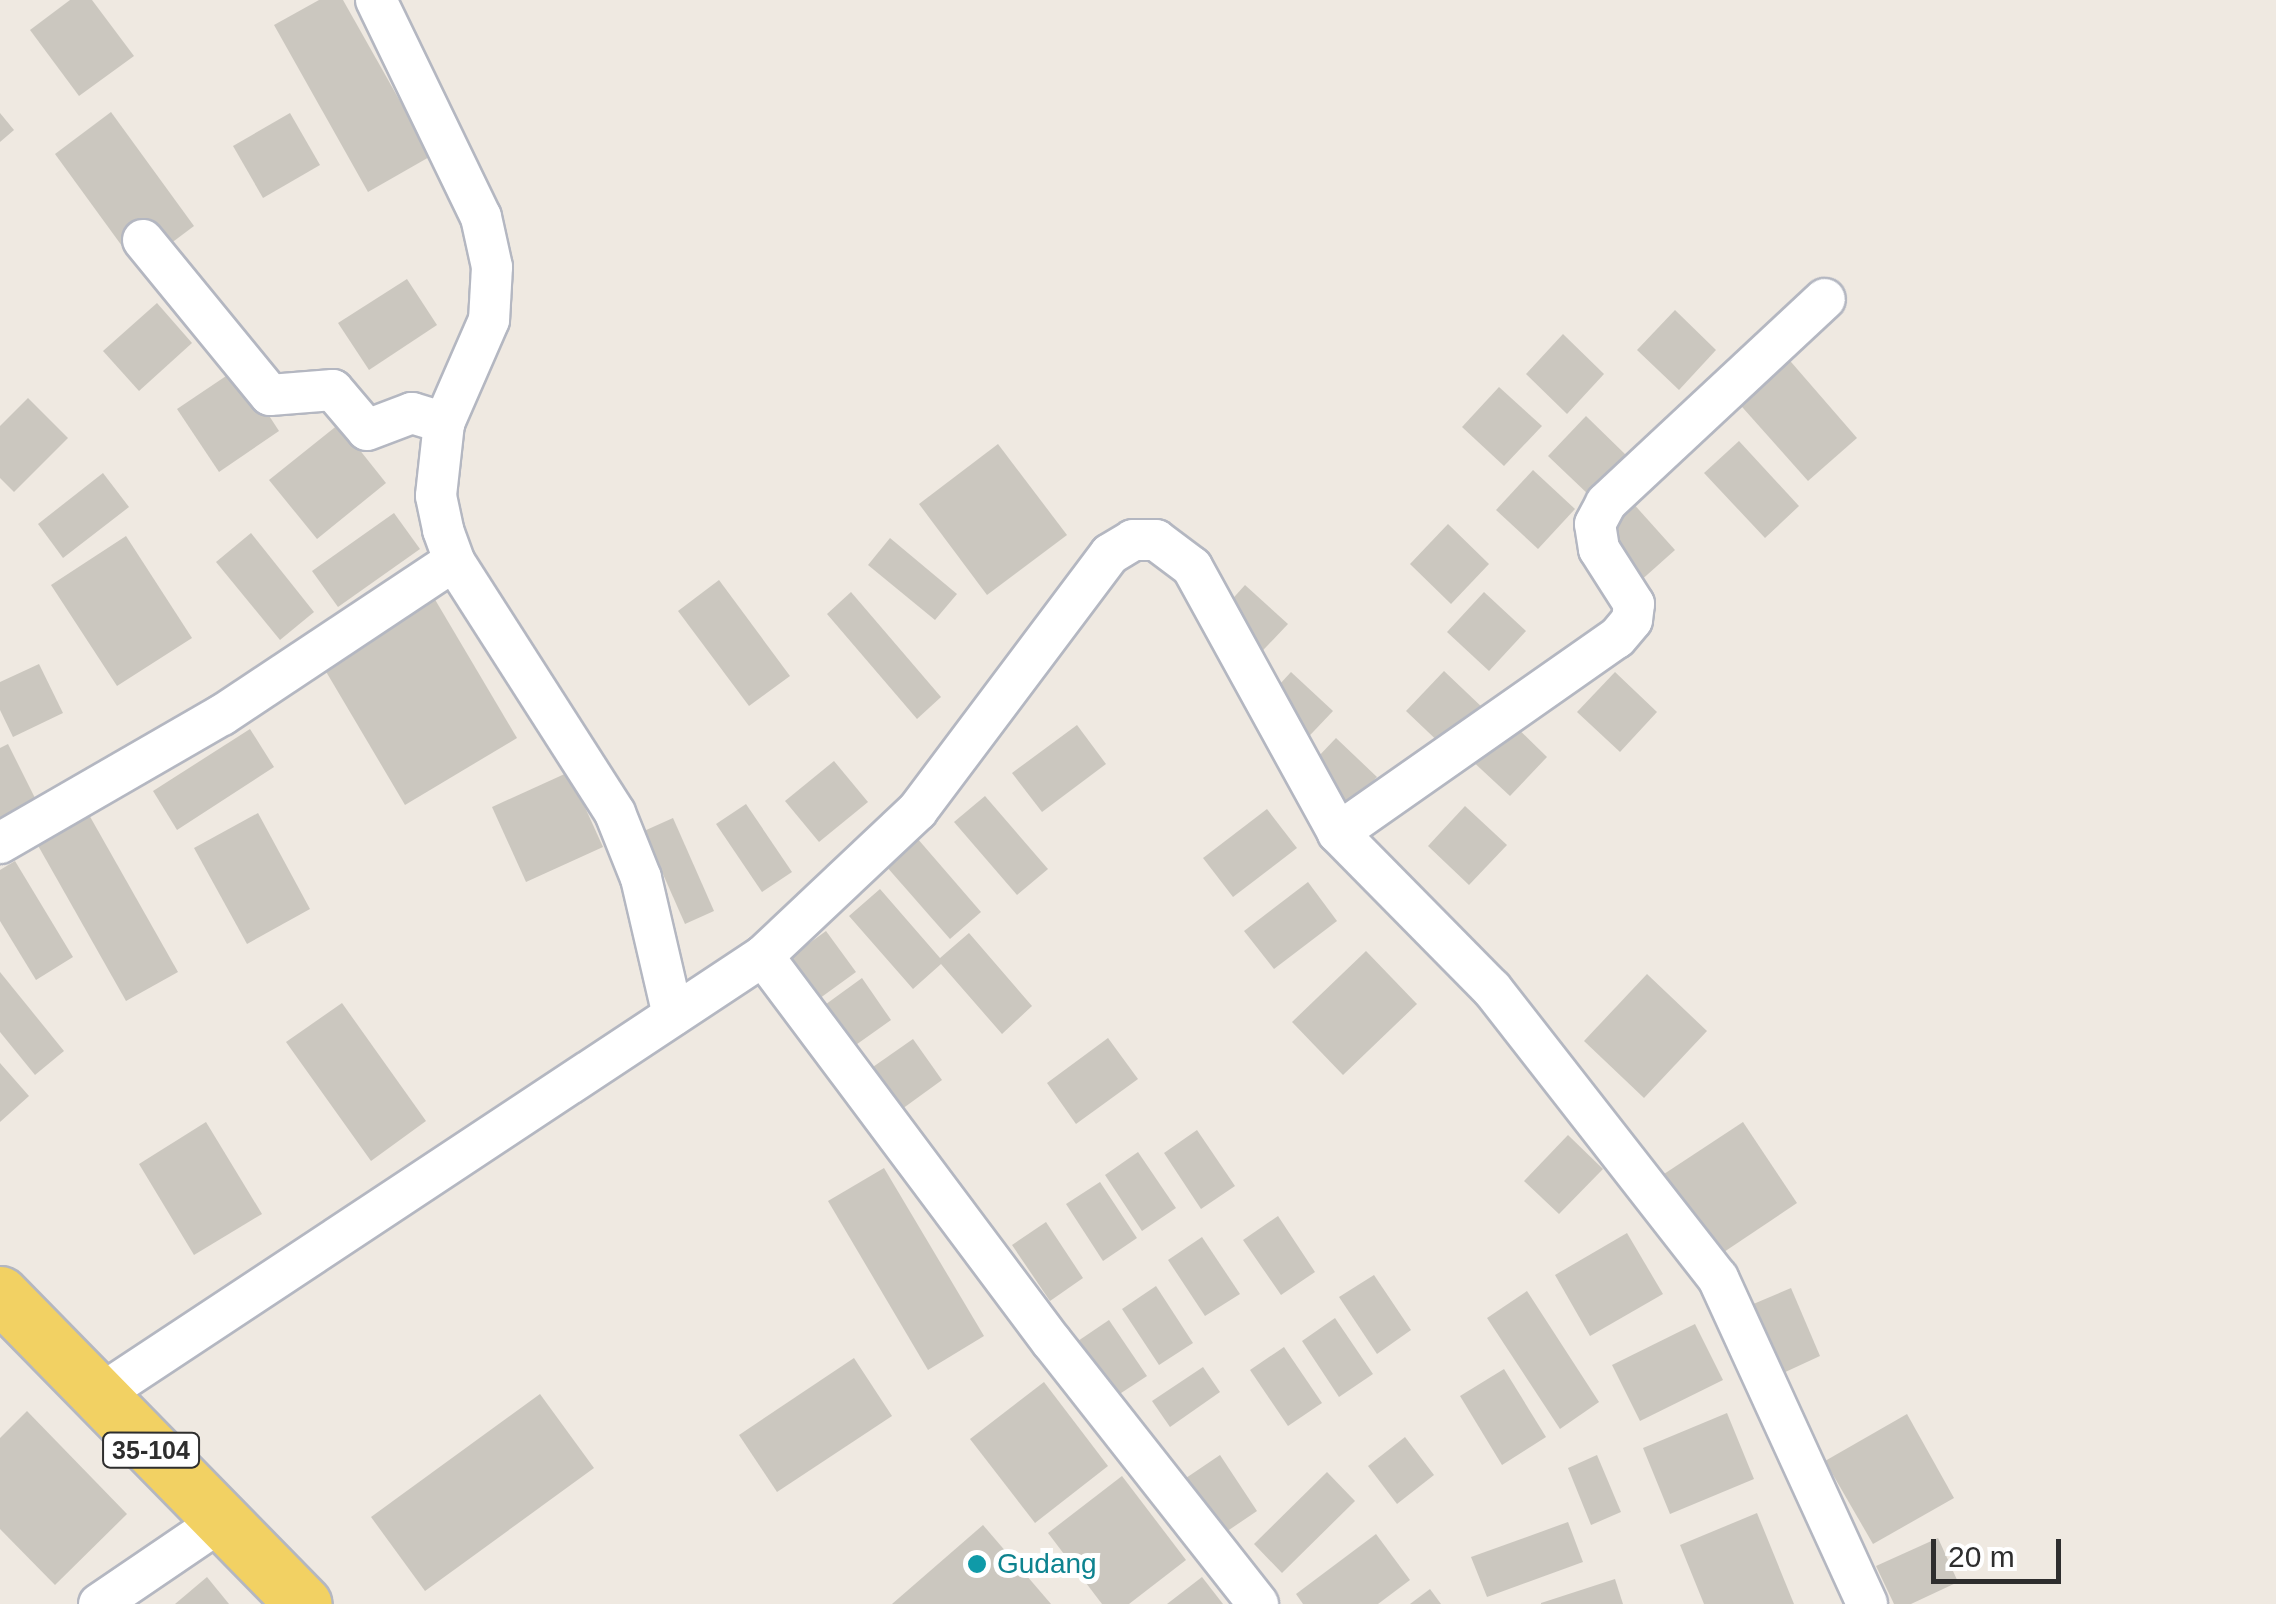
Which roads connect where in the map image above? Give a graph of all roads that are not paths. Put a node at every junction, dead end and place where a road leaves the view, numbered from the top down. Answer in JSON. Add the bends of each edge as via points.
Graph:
{"nodes":[{"id":1,"x":376,"y":0,"type":"edge"},
{"id":2,"x":143,"y":240,"type":"dead end"},
{"id":3,"x":1825,"y":299,"type":"dead end"},
{"id":4,"x":444,"y":423,"type":"junction"},
{"id":5,"x":454,"y":561,"type":"junction"},
{"id":6,"x":1338,"y":832,"type":"junction"},
{"id":7,"x":0,"y":842,"type":"edge"},
{"id":8,"x":763,"y":956,"type":"junction"},
{"id":9,"x":673,"y":1015,"type":"junction"},
{"id":10,"x":0,"y":1294,"type":"edge"},
{"id":11,"x":98,"y":1396,"type":"junction"},
{"id":12,"x":221,"y":1521,"type":"junction"},
{"id":13,"x":100,"y":1604,"type":"edge"},
{"id":14,"x":304,"y":1604,"type":"edge"},
{"id":15,"x":1258,"y":1604,"type":"edge"},
{"id":16,"x":1868,"y":1604,"type":"edge"}],
"edges":[{"from":1,"to":4,"type":"street","via":[[481,217],[492,268],[489,320]]},
{"from":2,"to":4,"type":"street","via":[[270,395],[333,390],[368,430],[412,414]]},
{"from":3,"to":6,"type":"street","via":[[1606,503],[1595,524],[1599,548],[1634,604],[1632,620],[1616,638]]},
{"from":4,"to":5,"type":"street","via":[[436,496]]},
{"from":5,"to":7,"type":"street","via":[[222,715]]},
{"from":5,"to":9,"type":"street","via":[[615,812],[641,878]]},
{"from":6,"to":8,"type":"street","via":[[1192,567],[1176,549],[1133,540],[1110,554],[917,811]]},
{"from":6,"to":16,"type":"street","via":[[1492,989],[1718,1278]]},
{"from":8,"to":9,"type":"street"},
{"from":8,"to":15,"type":"street"},
{"from":9,"to":11,"type":"street"},
{"from":10,"to":11,"type":"main road","number":"35-104"},
{"from":11,"to":12,"type":"main road","number":"35-104"},
{"from":12,"to":13,"type":"street"},
{"from":12,"to":14,"type":"main road","number":"35-104"}]}
